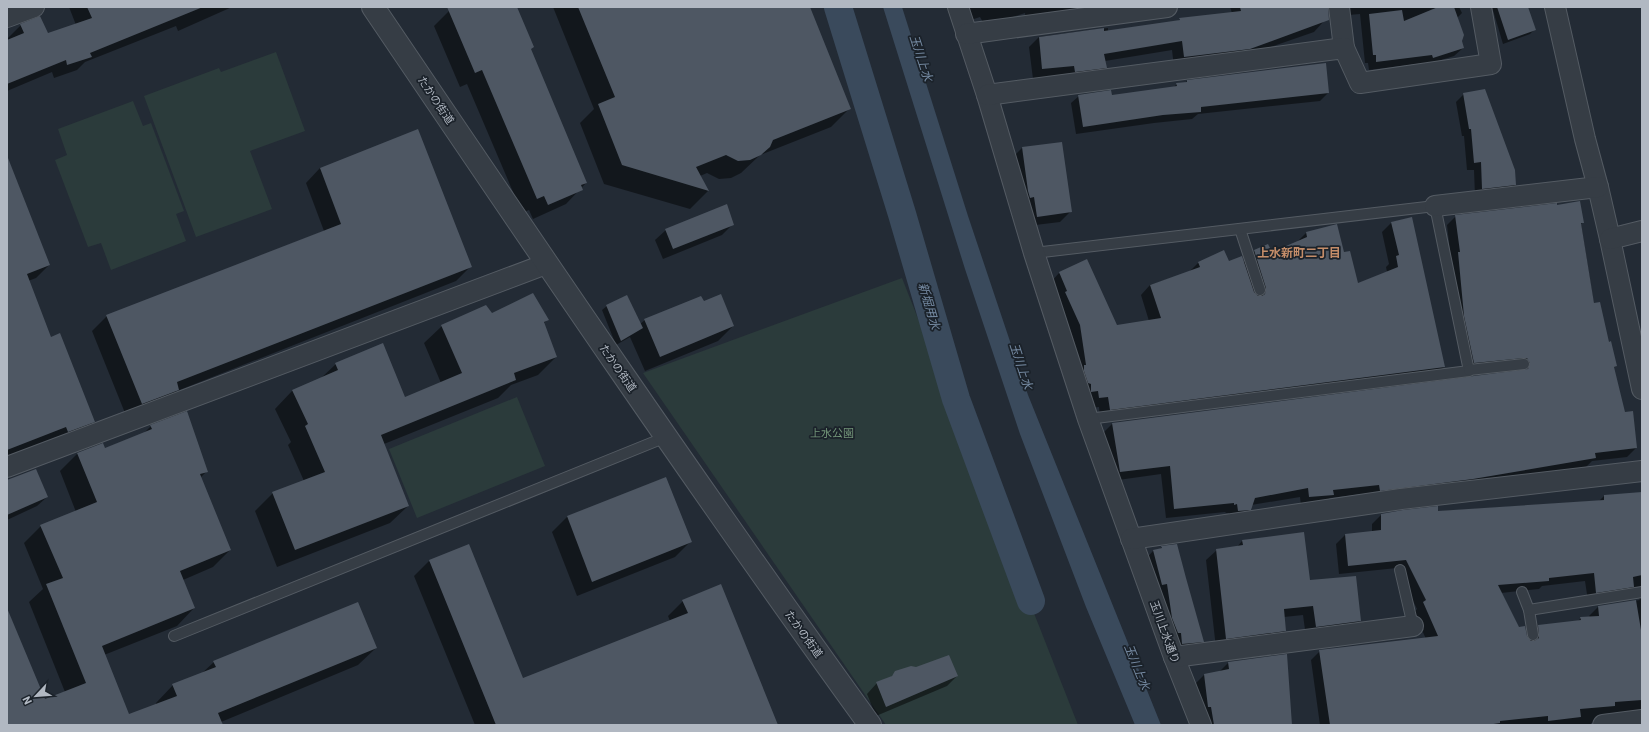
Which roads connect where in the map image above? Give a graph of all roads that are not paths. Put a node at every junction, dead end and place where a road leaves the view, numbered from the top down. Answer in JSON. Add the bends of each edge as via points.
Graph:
{"nodes":[{"id":1,"x":34,"y":7,"type":"edge"},
{"id":2,"x":373,"y":7,"type":"edge"},
{"id":3,"x":958,"y":7,"type":"edge"},
{"id":4,"x":1167,"y":7,"type":"edge"},
{"id":5,"x":1339,"y":7,"type":"edge"},
{"id":6,"x":1481,"y":7,"type":"edge"},
{"id":7,"x":1555,"y":7,"type":"edge"},
{"id":8,"x":7,"y":17,"type":"edge"},
{"id":9,"x":966,"y":34,"type":"junction"},
{"id":10,"x":1344,"y":48,"type":"junction"},
{"id":11,"x":987,"y":96,"type":"junction"},
{"id":12,"x":1598,"y":187,"type":"junction"},
{"id":13,"x":1434,"y":206,"type":"junction"},
{"id":14,"x":1240,"y":229,"type":"junction"},
{"id":15,"x":1642,"y":231,"type":"edge"},
{"id":16,"x":1610,"y":239,"type":"junction"},
{"id":17,"x":1034,"y":253,"type":"junction"},
{"id":18,"x":546,"y":264,"type":"junction"},
{"id":19,"x":1260,"y":290,"type":"dead end"},
{"id":20,"x":1524,"y":364,"type":"dead end"},
{"id":21,"x":1469,"y":370,"type":"junction"},
{"id":22,"x":1642,"y":389,"type":"edge"},
{"id":23,"x":1088,"y":419,"type":"junction"},
{"id":24,"x":666,"y":437,"type":"junction"},
{"id":25,"x":7,"y":467,"type":"edge"},
{"id":26,"x":1642,"y":471,"type":"edge"},
{"id":27,"x":1131,"y":539,"type":"junction"},
{"id":28,"x":1400,"y":570,"type":"dead end"},
{"id":29,"x":1522,"y":592,"type":"dead end"},
{"id":30,"x":1642,"y":592,"type":"edge"},
{"id":31,"x":1529,"y":610,"type":"junction"},
{"id":32,"x":1413,"y":626,"type":"joint"},
{"id":33,"x":1532,"y":635,"type":"dead end"},
{"id":34,"x":174,"y":636,"type":"dead end"},
{"id":35,"x":1174,"y":657,"type":"junction"},
{"id":36,"x":1642,"y":720,"type":"edge"},
{"id":37,"x":870,"y":725,"type":"edge"},
{"id":38,"x":1200,"y":725,"type":"edge"},
{"id":39,"x":1603,"y":725,"type":"edge"}],
"edges":[{"from":1,"to":8,"type":"street"},
{"from":2,"to":18,"type":"street","name":"たかの街道"},
{"from":3,"to":9,"type":"street","name":"玉川上水通り"},
{"from":4,"to":9,"type":"street"},
{"from":5,"to":10,"type":"street"},
{"from":6,"to":10,"type":"street","via":[[1491,64],[1360,84]]},
{"from":7,"to":12,"type":"street"},
{"from":9,"to":11,"type":"street","name":"玉川上水通り"},
{"from":10,"to":11,"type":"street"},
{"from":11,"to":17,"type":"street","name":"玉川上水通り"},
{"from":12,"to":13,"type":"street"},
{"from":12,"to":16,"type":"street"},
{"from":13,"to":14,"type":"lane"},
{"from":13,"to":21,"type":"lane"},
{"from":14,"to":17,"type":"lane"},
{"from":14,"to":19,"type":"lane"},
{"from":15,"to":16,"type":"street"},
{"from":16,"to":22,"type":"street"},
{"from":17,"to":23,"type":"street","name":"玉川上水通り"},
{"from":18,"to":24,"type":"street","name":"たかの街道"},
{"from":18,"to":25,"type":"street"},
{"from":20,"to":21,"type":"lane"},
{"from":21,"to":23,"type":"lane"},
{"from":23,"to":27,"type":"street","name":"玉川上水通り"},
{"from":24,"to":34,"type":"lane"},
{"from":24,"to":37,"type":"street","name":"たかの街道"},
{"from":26,"to":27,"type":"street","via":[[1401,499]]},
{"from":27,"to":35,"type":"street","name":"玉川上水通り"},
{"from":28,"to":32,"type":"lane"},
{"from":29,"to":31,"type":"lane"},
{"from":30,"to":31,"type":"lane"},
{"from":31,"to":33,"type":"lane"},
{"from":32,"to":35,"type":"street"},
{"from":35,"to":38,"type":"street","name":"玉川上水通り"},
{"from":36,"to":39,"type":"street"}]}
